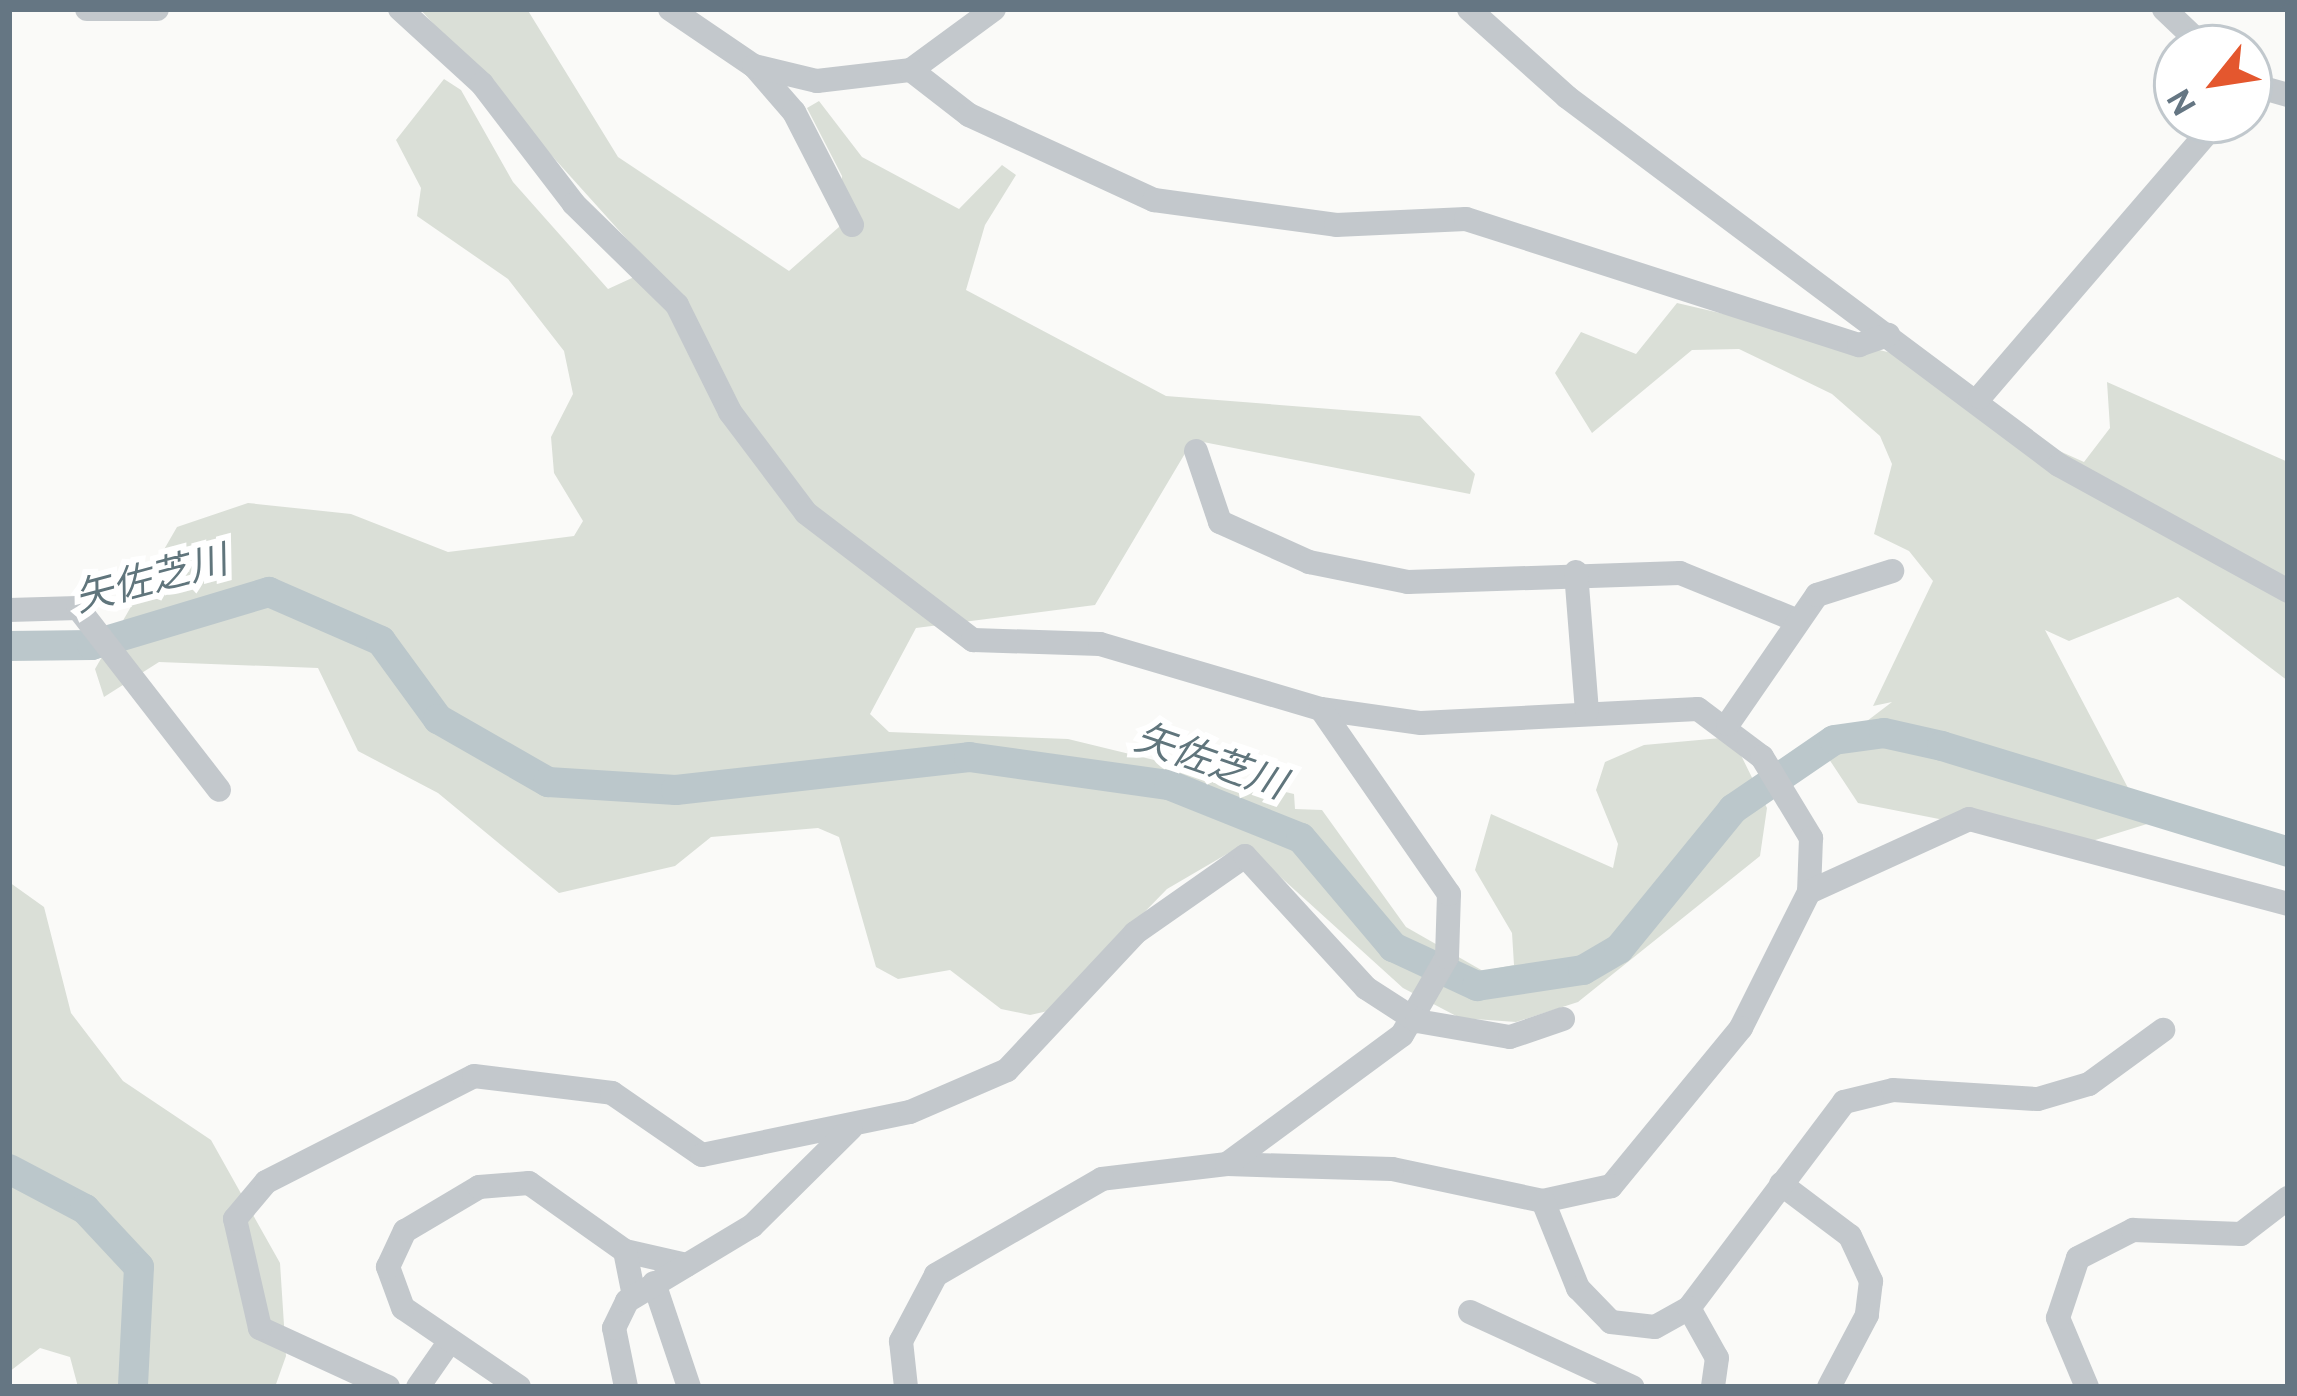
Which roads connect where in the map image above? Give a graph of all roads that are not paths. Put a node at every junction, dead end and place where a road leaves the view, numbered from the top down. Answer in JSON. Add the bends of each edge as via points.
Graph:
{"nodes":[{"id":1,"x":87,"y":9,"type":"edge"},
{"id":2,"x":157,"y":9,"type":"edge"},
{"id":3,"x":400,"y":9,"type":"edge"},
{"id":4,"x":670,"y":9,"type":"edge"},
{"id":5,"x":994,"y":9,"type":"edge"},
{"id":6,"x":1469,"y":9,"type":"edge"},
{"id":7,"x":754,"y":66,"type":"junction"},
{"id":8,"x":911,"y":70,"type":"junction"},
{"id":9,"x":2197,"y":144,"type":"edge"},
{"id":10,"x":852,"y":225,"type":"dead end"},
{"id":11,"x":1888,"y":334,"type":"junction"},
{"id":12,"x":1980,"y":397,"type":"junction"},
{"id":13,"x":1196,"y":451,"type":"dead end"},
{"id":14,"x":1892,"y":571,"type":"dead end"},
{"id":15,"x":1576,"y":572,"type":"junction"},
{"id":16,"x":2288,"y":591,"type":"edge"},
{"id":17,"x":9,"y":610,"type":"edge"},
{"id":18,"x":1798,"y":621,"type":"junction"},
{"id":19,"x":1321,"y":709,"type":"junction"},
{"id":20,"x":1587,"y":711,"type":"junction"},
{"id":21,"x":1728,"y":724,"type":"junction"},
{"id":22,"x":219,"y":790,"type":"dead end"},
{"id":23,"x":1809,"y":892,"type":"junction"},
{"id":24,"x":2288,"y":904,"type":"edge"},
{"id":25,"x":1424,"y":1010,"type":"junction"},
{"id":26,"x":1563,"y":1019,"type":"dead end"},
{"id":27,"x":2163,"y":1030,"type":"dead end"},
{"id":28,"x":851,"y":1128,"type":"junction"},
{"id":29,"x":1227,"y":1163,"type":"junction"},
{"id":30,"x":1781,"y":1184,"type":"junction"},
{"id":31,"x":2288,"y":1198,"type":"edge"},
{"id":32,"x":1544,"y":1201,"type":"junction"},
{"id":33,"x":626,"y":1251,"type":"junction"},
{"id":34,"x":686,"y":1265,"type":"junction"},
{"id":35,"x":644,"y":1290,"type":"junction"},
{"id":36,"x":1688,"y":1308,"type":"junction"},
{"id":37,"x":1470,"y":1312,"type":"dead end"},
{"id":38,"x":449,"y":1341,"type":"junction"},
{"id":39,"x":388,"y":1387,"type":"edge"},
{"id":40,"x":418,"y":1387,"type":"edge"},
{"id":41,"x":520,"y":1387,"type":"edge"},
{"id":42,"x":626,"y":1387,"type":"edge"},
{"id":43,"x":689,"y":1387,"type":"edge"},
{"id":44,"x":906,"y":1387,"type":"edge"},
{"id":45,"x":1632,"y":1387,"type":"edge"},
{"id":46,"x":1713,"y":1387,"type":"edge"},
{"id":47,"x":1829,"y":1387,"type":"edge"},
{"id":48,"x":2087,"y":1387,"type":"edge"}],
"edges":[{"from":1,"to":2,"type":"street"},
{"from":3,"to":19,"type":"street","via":[[482,84],[574,204],[676,305],[730,412],[806,513],[943,622],[973,640],[1149,653]]},
{"from":4,"to":7,"type":"street"},
{"from":5,"to":8,"type":"street"},
{"from":6,"to":11,"type":"street","via":[[1568,97]]},
{"from":7,"to":8,"type":"street","via":[[817,81]]},
{"from":7,"to":10,"type":"street","via":[[794,112]]},
{"from":8,"to":11,"type":"street","via":[[969,115],[1154,200],[1336,225],[1466,219],[1859,345]]},
{"from":9,"to":12,"type":"street"},
{"from":11,"to":12,"type":"street"},
{"from":12,"to":16,"type":"street","via":[[2120,507]]},
{"from":13,"to":15,"type":"street","via":[[1220,522],[1310,562],[1408,582]]},
{"from":14,"to":18,"type":"street","via":[[1817,595]]},
{"from":15,"to":18,"type":"street","via":[[1680,573]]},
{"from":15,"to":20,"type":"street"},
{"from":17,"to":22,"type":"street","via":[[78,608]]},
{"from":18,"to":21,"type":"street"},
{"from":19,"to":20,"type":"street","via":[[1421,723]]},
{"from":19,"to":25,"type":"street","via":[[1450,894],[1447,957]]},
{"from":20,"to":21,"type":"street","via":[[1657,705]]},
{"from":21,"to":23,"type":"street","via":[[1795,799],[1811,838]]},
{"from":23,"to":24,"type":"street","via":[[1969,819]]},
{"from":23,"to":32,"type":"street","via":[[1741,1028],[1611,1186]]},
{"from":25,"to":26,"type":"street","via":[[1510,1036]]},
{"from":25,"to":28,"type":"street","via":[[1366,988],[1245,856],[1135,933],[1007,1070]]},
{"from":25,"to":29,"type":"street"},
{"from":27,"to":30,"type":"street","via":[[2089,1084],[2038,1100],[1870,1091],[1828,1115]]},
{"from":28,"to":34,"type":"street","via":[[752,1226]]},
{"from":28,"to":39,"type":"street","via":[[702,1155],[630,1100],[496,1072],[266,1182],[235,1219],[234,1244],[260,1328]]},
{"from":29,"to":32,"type":"street","via":[[1393,1169]]},
{"from":29,"to":44,"type":"street","via":[[1102,1179],[936,1275],[901,1342]]},
{"from":30,"to":36,"type":"street"},
{"from":30,"to":47,"type":"street","via":[[1850,1235],[1870,1281],[1868,1315]]},
{"from":31,"to":48,"type":"street","via":[[2242,1234],[2133,1230],[2078,1258],[2058,1318]]},
{"from":32,"to":36,"type":"street","via":[[1578,1288],[1611,1322],[1632,1332]]},
{"from":33,"to":34,"type":"street"},
{"from":33,"to":35,"type":"street"},
{"from":33,"to":38,"type":"street","via":[[529,1183],[462,1196],[405,1232],[388,1267],[404,1307]]},
{"from":34,"to":35,"type":"street"},
{"from":35,"to":42,"type":"street","via":[[614,1328]]},
{"from":35,"to":43,"type":"street"},
{"from":36,"to":46,"type":"street","via":[[1718,1358]]},
{"from":37,"to":45,"type":"street"},
{"from":38,"to":40,"type":"street"},
{"from":38,"to":41,"type":"street"}]}
